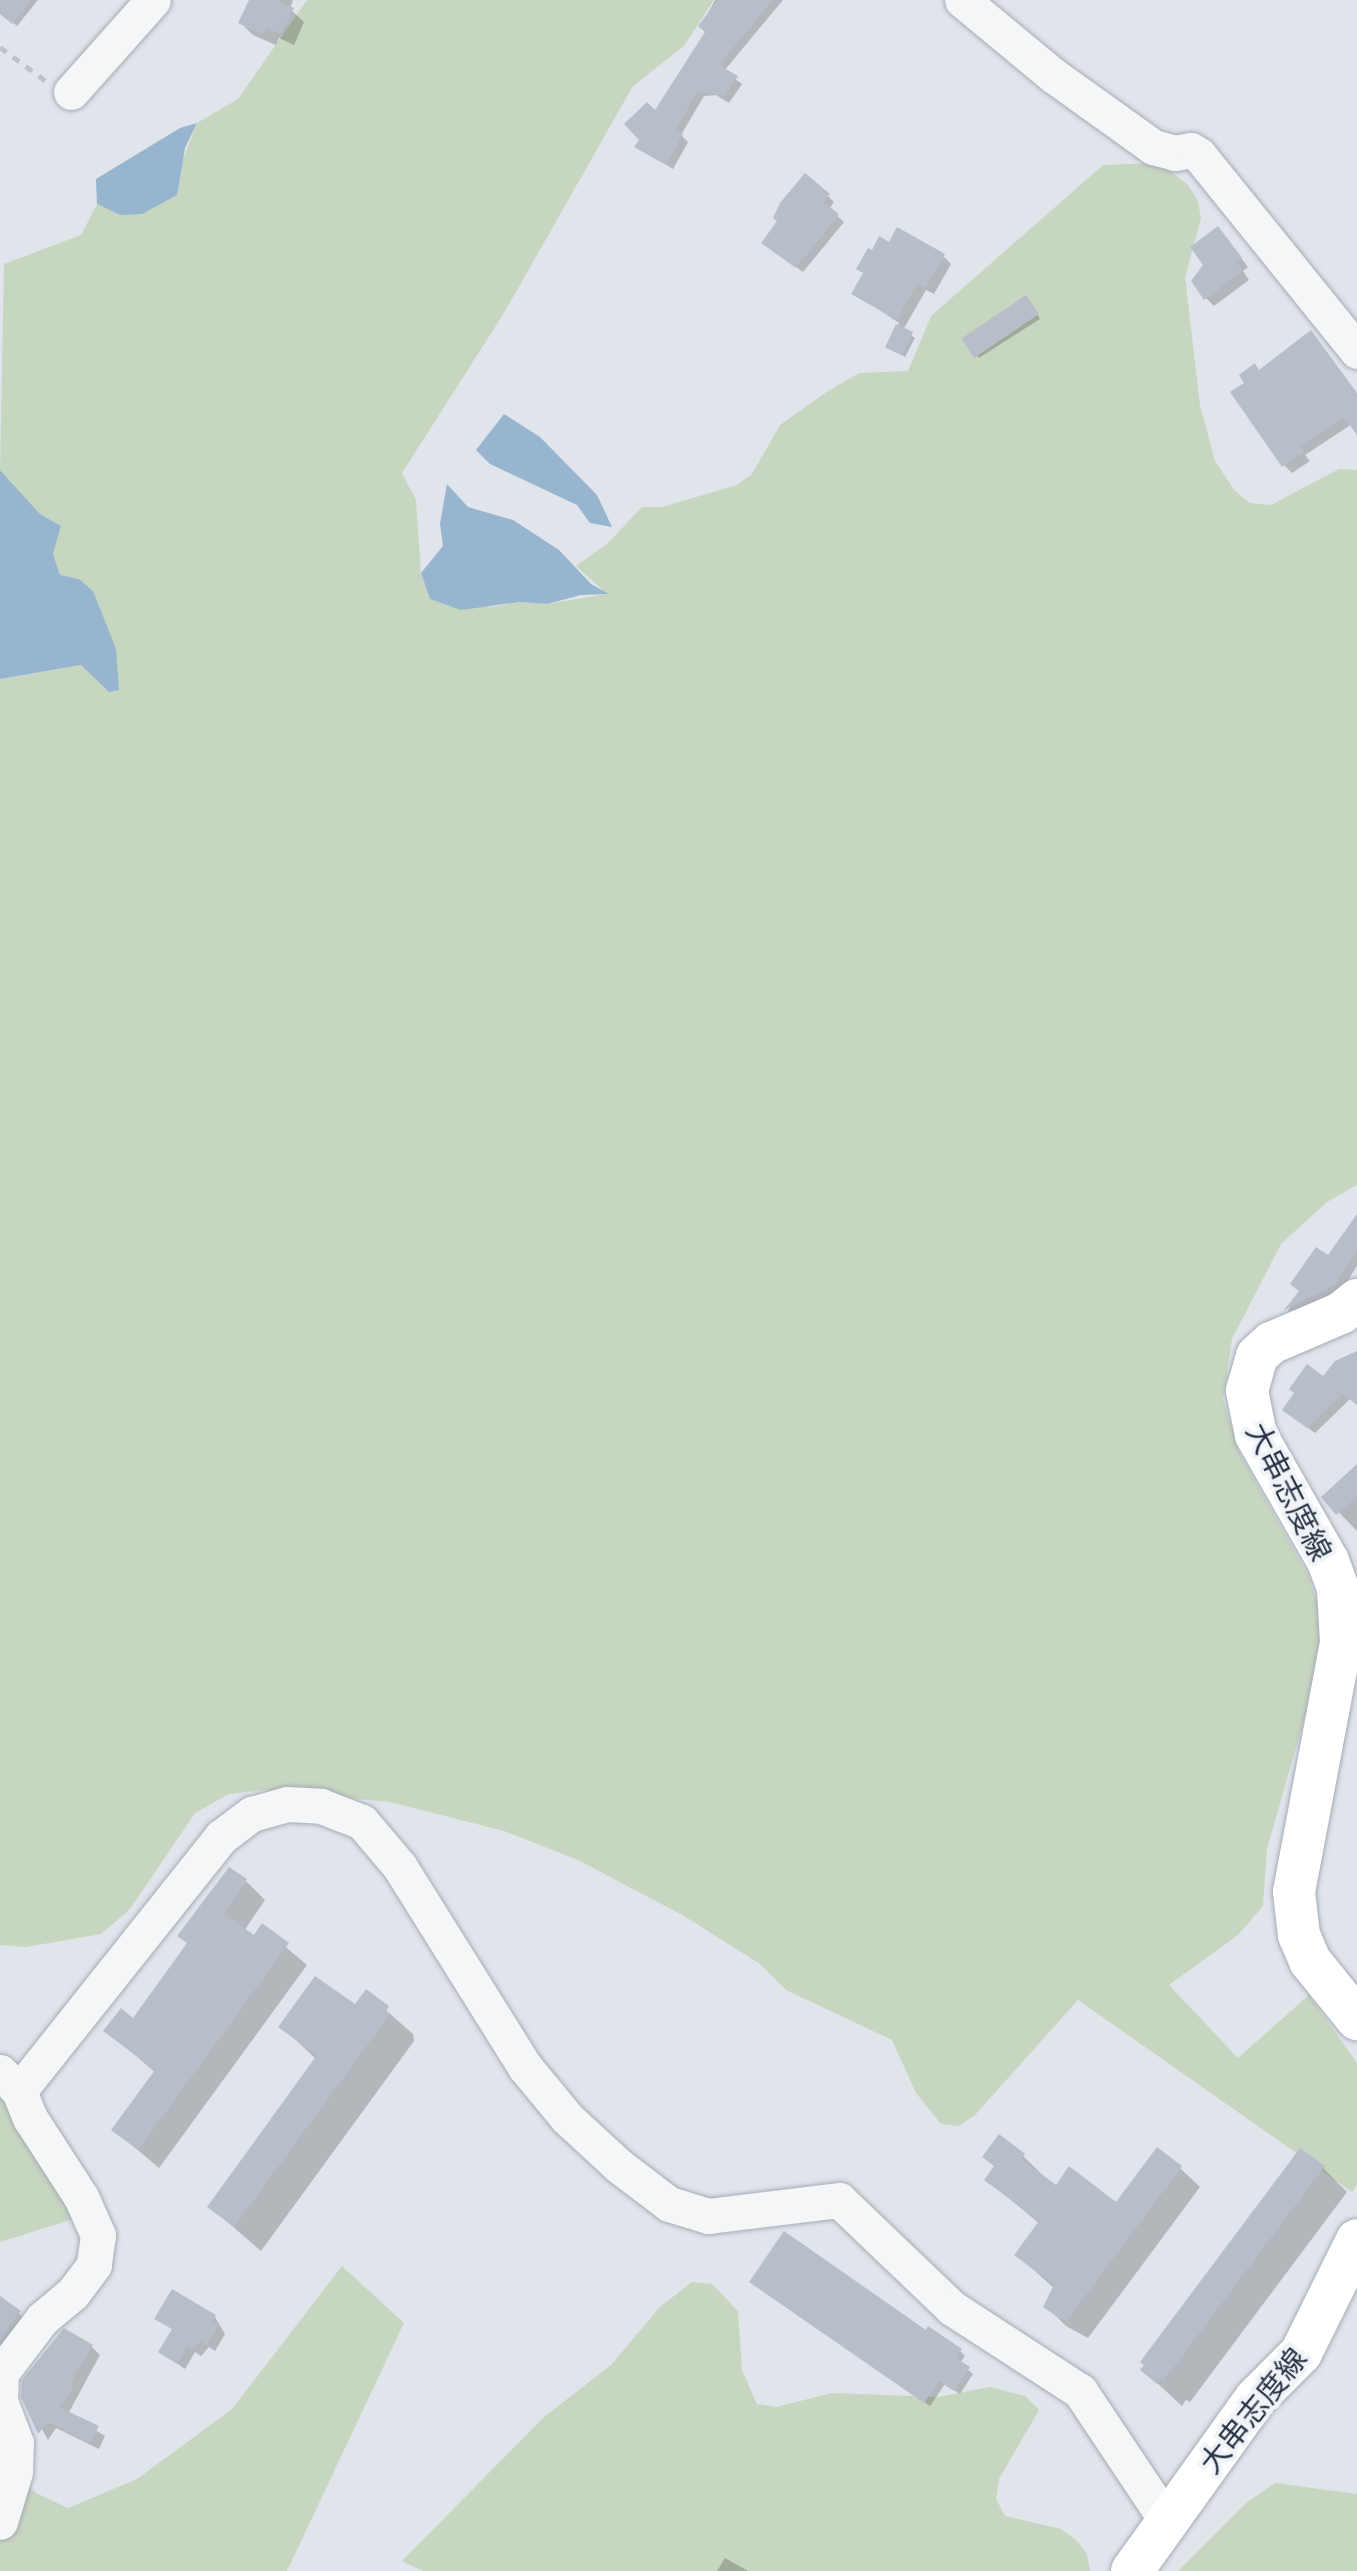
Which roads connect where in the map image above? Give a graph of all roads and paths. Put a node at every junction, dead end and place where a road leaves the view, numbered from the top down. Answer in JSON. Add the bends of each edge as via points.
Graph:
{"nodes":[{"id":1,"x":153,"y":0,"type":"edge"},
{"id":2,"x":962,"y":0,"type":"edge"},
{"id":3,"x":0,"y":46,"type":"edge"},
{"id":4,"x":72,"y":92,"type":"joint"},
{"id":5,"x":1357,"y":351,"type":"edge"},
{"id":6,"x":1357,"y":1300,"type":"edge"},
{"id":7,"x":1357,"y":2018,"type":"edge"},
{"id":8,"x":10,"y":2081,"type":"edge"},
{"id":9,"x":1357,"y":2240,"type":"edge"},
{"id":10,"x":1166,"y":2520,"type":"junction"},
{"id":11,"x":0,"y":2522,"type":"edge"},
{"id":12,"x":1132,"y":2571,"type":"edge"}],
"edges":[{"from":1,"to":4,"type":"street"},
{"from":2,"to":5,"type":"street","via":[[1153,147],[1199,155]]},
{"from":3,"to":4,"type":"path","via":[[59,90]]},
{"from":6,"to":7,"type":"main road","name":"大串志度線","via":[[1271,1342],[1258,1356],[1247,1391],[1256,1436],[1338,1589],[1341,1643],[1294,1892],[1310,1961]]},
{"from":8,"to":10,"type":"street","via":[[221,1838],[252,1814],[287,1804],[321,1806],[362,1822],[400,1868],[525,2067],[566,2118],[619,2166],[668,2204],[708,2216],[839,2200],[952,2308],[1080,2391]]},
{"from":8,"to":11,"type":"street","via":[[98,2236],[94,2265],[1,2373],[0,2401],[16,2444]]},
{"from":9,"to":10,"type":"main road","name":"大串志度線","via":[[1301,2353],[1255,2399]]},
{"from":10,"to":12,"type":"main road","name":"大串志度線"}]}
